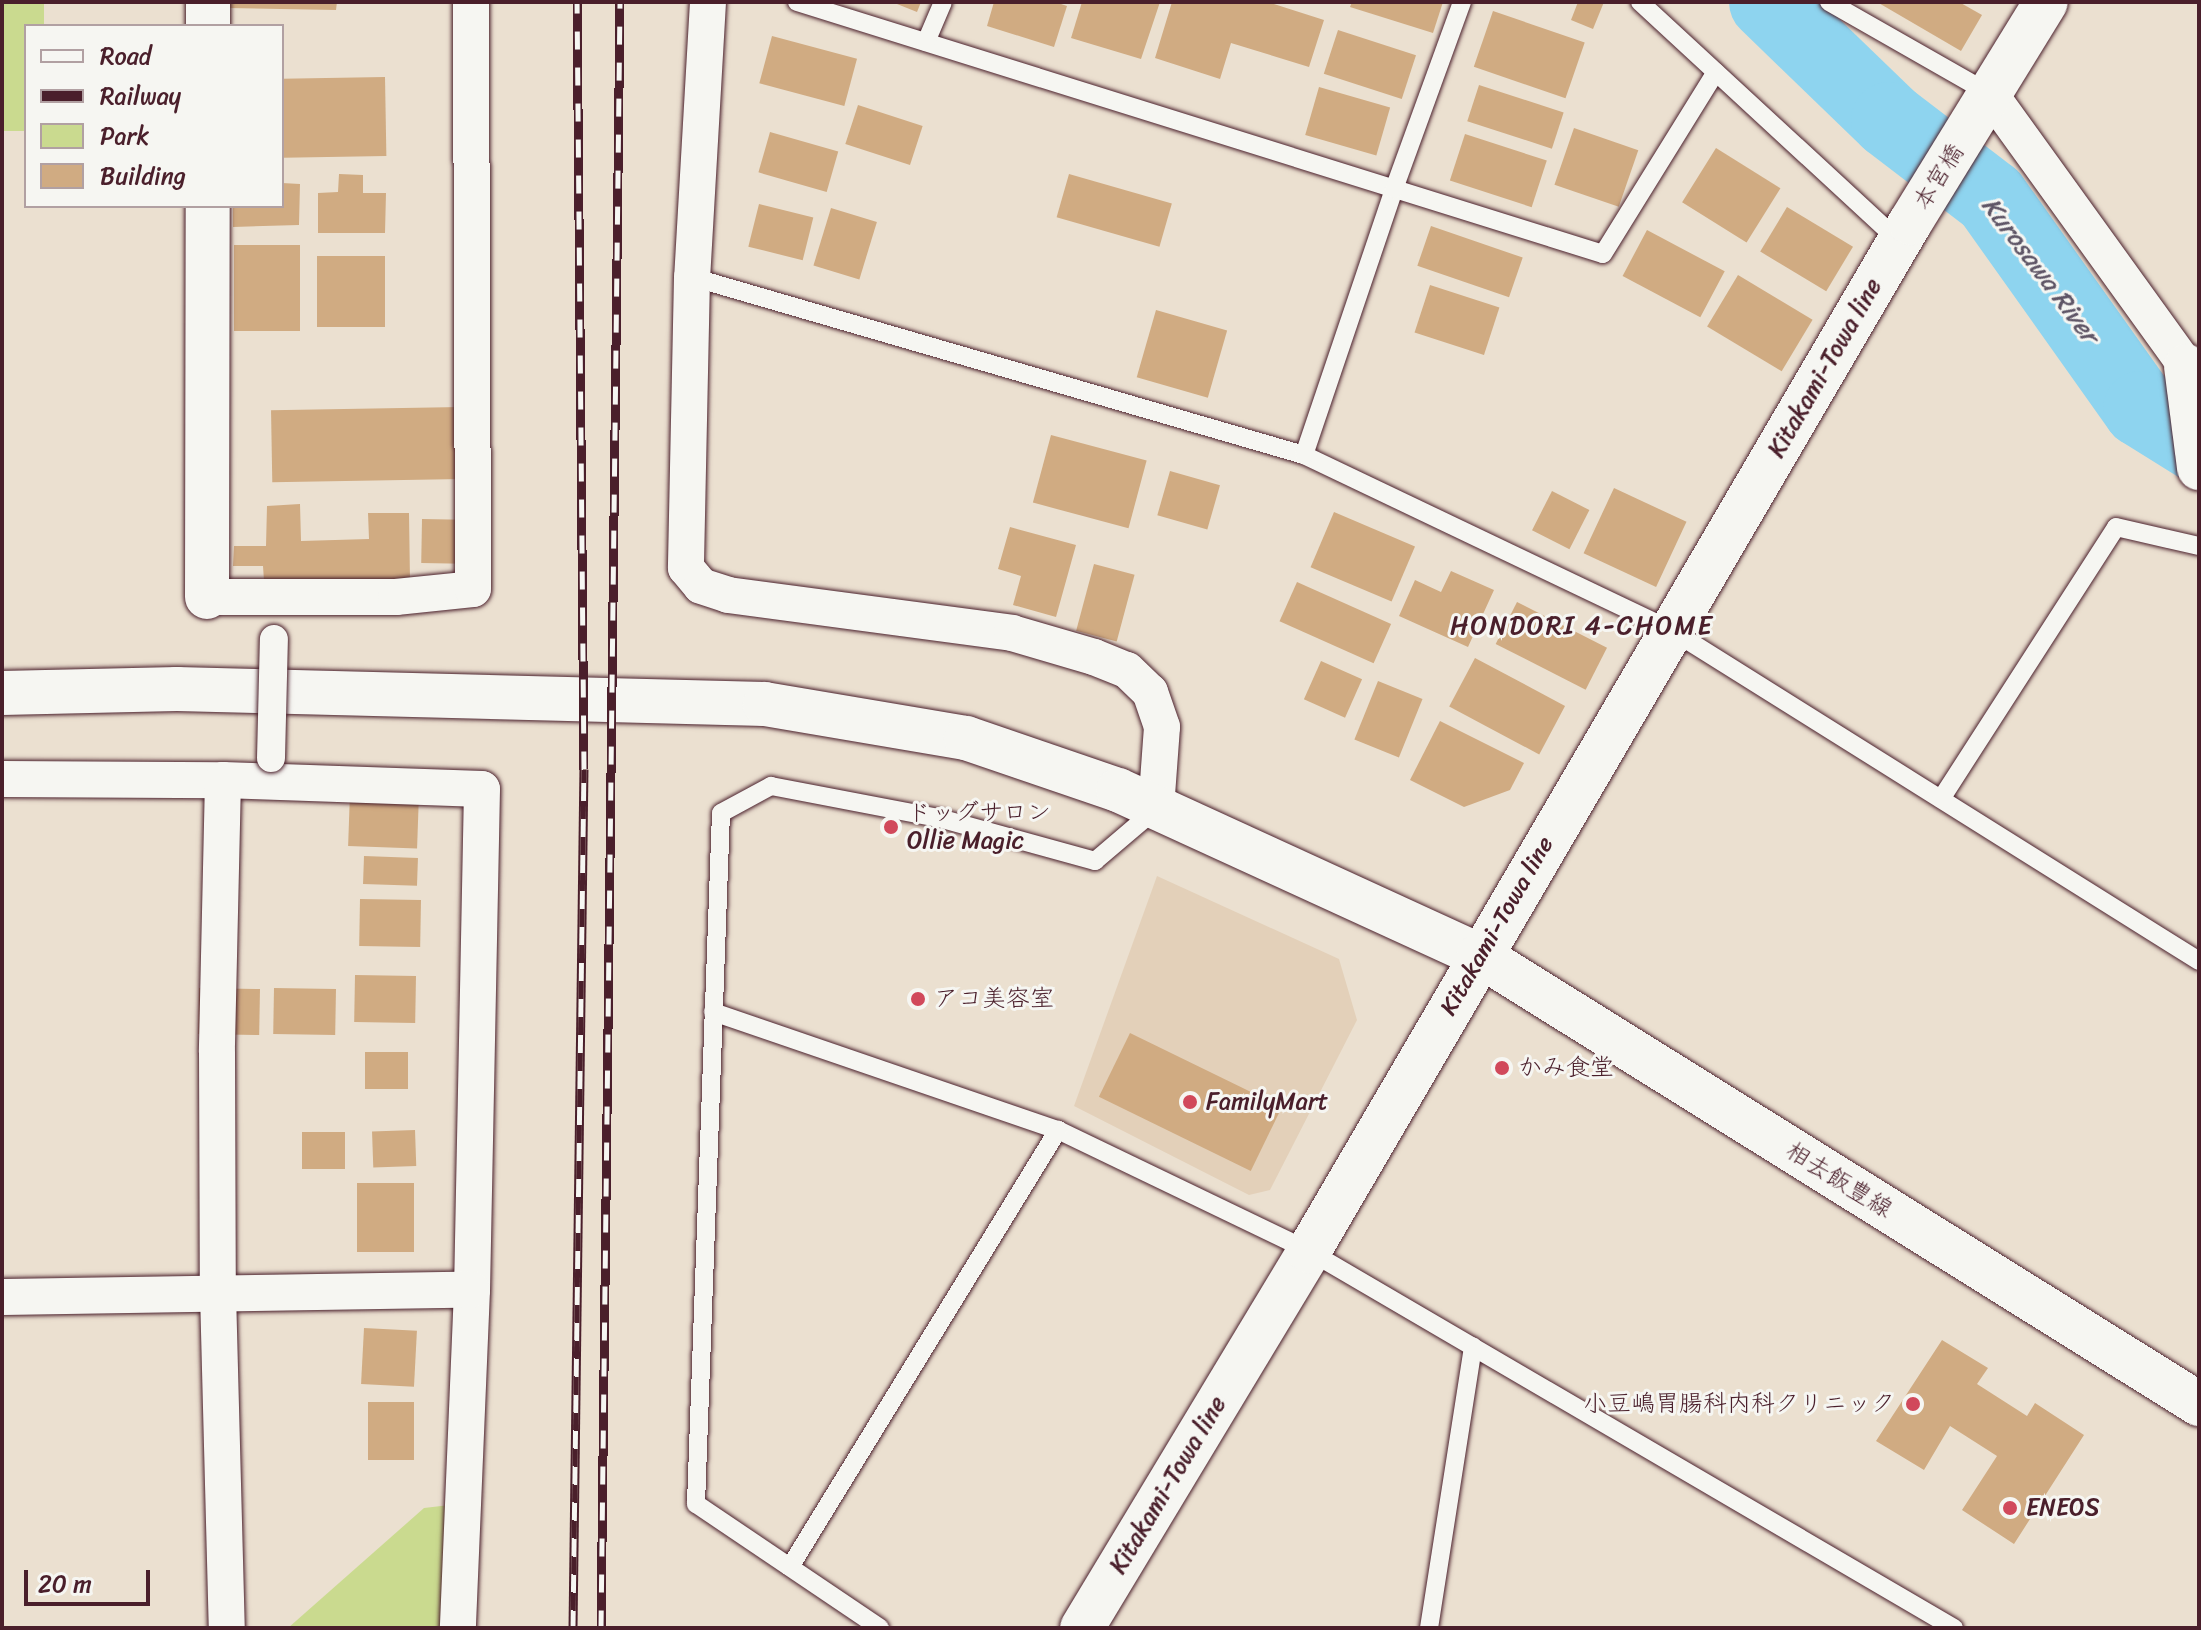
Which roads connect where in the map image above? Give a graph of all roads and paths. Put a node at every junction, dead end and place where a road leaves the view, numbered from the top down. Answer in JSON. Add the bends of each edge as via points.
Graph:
{"nodes":[{"id":1,"x":208,"y":2,"type":"edge"},
{"id":2,"x":471,"y":2,"type":"edge"},
{"id":3,"x":708,"y":2,"type":"edge"},
{"id":4,"x":797,"y":2,"type":"edge"},
{"id":5,"x":943,"y":2,"type":"edge"},
{"id":6,"x":1462,"y":2,"type":"edge"},
{"id":7,"x":1640,"y":2,"type":"edge"},
{"id":8,"x":2046,"y":2,"type":"edge"},
{"id":9,"x":1833,"y":4,"type":"edge"},
{"id":10,"x":208,"y":24,"type":"edge"},
{"id":11,"x":926,"y":42,"type":"junction"},
{"id":12,"x":1716,"y":72,"type":"junction"},
{"id":13,"x":1979,"y":112,"type":"junction"},
{"id":14,"x":1394,"y":189,"type":"junction"},
{"id":15,"x":208,"y":208,"type":"edge"},
{"id":16,"x":1905,"y":232,"type":"junction"},
{"id":17,"x":692,"y":277,"type":"junction"},
{"id":18,"x":2195,"y":362,"type":"edge"},
{"id":19,"x":1304,"y":455,"type":"junction"},
{"id":20,"x":2199,"y":468,"type":"edge"},
{"id":21,"x":2199,"y":546,"type":"edge"},
{"id":22,"x":207,"y":597,"type":"joint"},
{"id":23,"x":1671,"y":630,"type":"junction"},
{"id":24,"x":274,"y":639,"type":"dead end"},
{"id":25,"x":2,"y":693,"type":"edge"},
{"id":26,"x":271,"y":758,"type":"dead end"},
{"id":27,"x":2,"y":779,"type":"edge"},
{"id":28,"x":223,"y":780,"type":"junction"},
{"id":29,"x":1941,"y":799,"type":"junction"},
{"id":30,"x":1156,"y":809,"type":"junction"},
{"id":31,"x":1479,"y":955,"type":"junction"},
{"id":32,"x":2199,"y":961,"type":"edge"},
{"id":33,"x":713,"y":1012,"type":"junction"},
{"id":34,"x":1058,"y":1130,"type":"junction"},
{"id":35,"x":1309,"y":1251,"type":"junction"},
{"id":36,"x":472,"y":1290,"type":"junction"},
{"id":37,"x":218,"y":1293,"type":"junction"},
{"id":38,"x":2,"y":1297,"type":"edge"},
{"id":39,"x":1473,"y":1346,"type":"junction"},
{"id":40,"x":2199,"y":1404,"type":"edge"},
{"id":41,"x":790,"y":1567,"type":"junction"},
{"id":42,"x":227,"y":1628,"type":"edge"},
{"id":43,"x":458,"y":1628,"type":"edge"},
{"id":44,"x":880,"y":1628,"type":"edge"},
{"id":45,"x":1082,"y":1628,"type":"edge"},
{"id":46,"x":1429,"y":1628,"type":"edge"},
{"id":47,"x":1954,"y":1628,"type":"edge"}],
"edges":[{"from":1,"to":10,"type":"main road"},
{"from":2,"to":22,"type":"street","via":[[473,589],[396,597]]},
{"from":3,"to":17,"type":"street"},
{"from":4,"to":11,"type":"lane"},
{"from":5,"to":11,"type":"lane"},
{"from":6,"to":14,"type":"lane"},
{"from":7,"to":12,"type":"lane"},
{"from":8,"to":13,"type":"main road"},
{"from":9,"to":13,"type":"lane"},
{"from":11,"to":14,"type":"lane"},
{"from":12,"to":14,"type":"lane","via":[[1603,254]]},
{"from":12,"to":16,"type":"lane"},
{"from":13,"to":16,"type":"main road","name":"本宮橋"},
{"from":13,"to":18,"type":"street"},
{"from":14,"to":19,"type":"lane"},
{"from":15,"to":22,"type":"main road"},
{"from":16,"to":23,"type":"main road","name":"Kitakami-Towa line"},
{"from":17,"to":19,"type":"lane"},
{"from":17,"to":30,"type":"street","via":[[686,568],[701,586],[728,595],[1012,633],[1127,670],[1150,692],[1162,727]]},
{"from":18,"to":20,"type":"main road"},
{"from":19,"to":23,"type":"lane"},
{"from":21,"to":29,"type":"lane","via":[[2116,527]]},
{"from":23,"to":29,"type":"lane"},
{"from":23,"to":31,"type":"main road","name":"Kitakami-Towa line"},
{"from":24,"to":26,"type":"street","bridge":true},
{"from":25,"to":30,"type":"main road","name":"相去飯豊線","via":[[192,690],[765,704],[966,738],[1118,790]]},
{"from":27,"to":28,"type":"street"},
{"from":28,"to":36,"type":"street","via":[[482,789]]},
{"from":28,"to":37,"type":"street"},
{"from":29,"to":32,"type":"lane"},
{"from":30,"to":31,"type":"main road","name":"相去飯豊線"},
{"from":30,"to":33,"type":"lane","via":[[1095,861],[939,818],[771,786],[721,813]]},
{"from":31,"to":35,"type":"main road","name":"Kitakami-Towa line"},
{"from":31,"to":40,"type":"main road","name":"相去飯豊線"},
{"from":33,"to":34,"type":"lane"},
{"from":33,"to":41,"type":"lane","via":[[696,1504]]},
{"from":34,"to":35,"type":"lane"},
{"from":34,"to":41,"type":"lane"},
{"from":35,"to":39,"type":"lane"},
{"from":35,"to":45,"type":"main road","name":"Kitakami-Towa line"},
{"from":36,"to":37,"type":"street"},
{"from":36,"to":43,"type":"street"},
{"from":37,"to":38,"type":"street"},
{"from":37,"to":42,"type":"street"},
{"from":39,"to":46,"type":"lane"},
{"from":39,"to":47,"type":"lane"},
{"from":41,"to":44,"type":"lane"}]}
